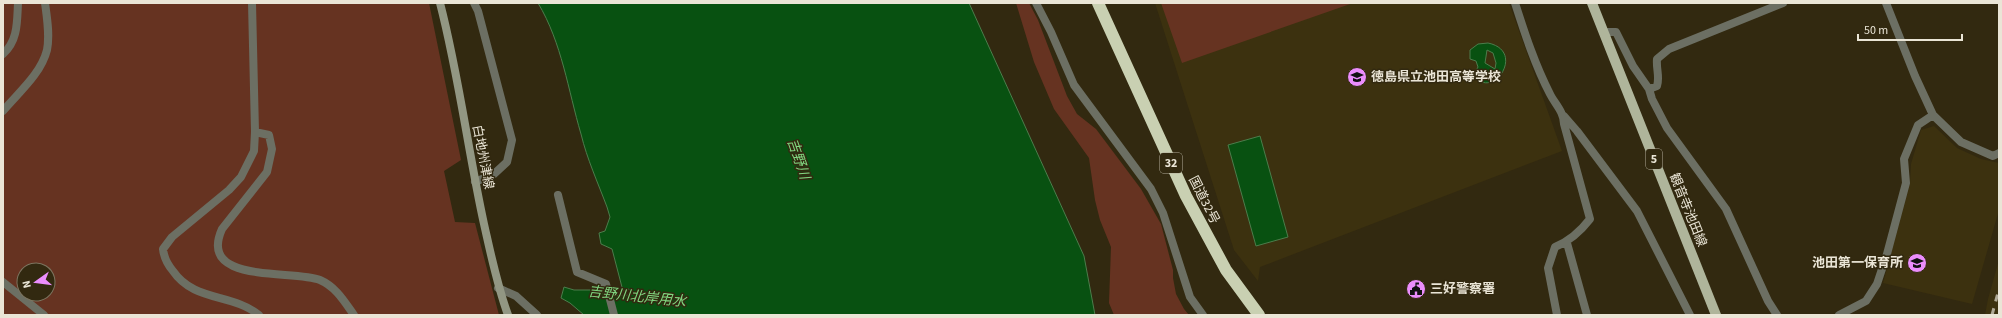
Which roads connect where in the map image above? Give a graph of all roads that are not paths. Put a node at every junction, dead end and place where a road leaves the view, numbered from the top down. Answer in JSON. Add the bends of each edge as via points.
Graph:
{"nodes":[{"id":1,"x":18,"y":3,"type":"edge"},
{"id":2,"x":45,"y":3,"type":"edge"},
{"id":3,"x":252,"y":3,"type":"edge"},
{"id":4,"x":440,"y":3,"type":"edge"},
{"id":5,"x":474,"y":3,"type":"edge"},
{"id":6,"x":1036,"y":3,"type":"edge"},
{"id":7,"x":1098,"y":3,"type":"edge"},
{"id":8,"x":1516,"y":3,"type":"edge"},
{"id":9,"x":1592,"y":3,"type":"edge"},
{"id":10,"x":1783,"y":3,"type":"edge"},
{"id":11,"x":1886,"y":3,"type":"edge"},
{"id":12,"x":1605,"y":32,"type":"junction"},
{"id":13,"x":3,"y":54,"type":"edge"},
{"id":14,"x":1649,"y":89,"type":"junction"},
{"id":15,"x":3,"y":111,"type":"edge"},
{"id":16,"x":1933,"y":115,"type":"junction"},
{"id":17,"x":1564,"y":116,"type":"junction"},
{"id":18,"x":255,"y":132,"type":"junction"},
{"id":19,"x":1999,"y":153,"type":"edge"},
{"id":20,"x":475,"y":182,"type":"junction"},
{"id":21,"x":558,"y":195,"type":"dead end"},
{"id":22,"x":1567,"y":243,"type":"junction"},
{"id":23,"x":3,"y":282,"type":"edge"},
{"id":24,"x":498,"y":288,"type":"junction"},
{"id":25,"x":44,"y":315,"type":"edge"},
{"id":26,"x":259,"y":315,"type":"edge"},
{"id":27,"x":354,"y":315,"type":"edge"},
{"id":28,"x":508,"y":315,"type":"edge"},
{"id":29,"x":537,"y":315,"type":"edge"},
{"id":30,"x":614,"y":315,"type":"edge"},
{"id":31,"x":1203,"y":315,"type":"edge"},
{"id":32,"x":1259,"y":315,"type":"edge"},
{"id":33,"x":1557,"y":315,"type":"edge"},
{"id":34,"x":1587,"y":315,"type":"edge"},
{"id":35,"x":1690,"y":315,"type":"edge"},
{"id":36,"x":1716,"y":315,"type":"edge"},
{"id":37,"x":1777,"y":315,"type":"edge"},
{"id":38,"x":1839,"y":315,"type":"edge"}],
"edges":[{"from":1,"to":13,"type":"street","via":[[16,33],[12,44]]},
{"from":2,"to":15,"type":"street","via":[[47,49],[44,58],[36,73]]},
{"from":3,"to":18,"type":"street"},
{"from":4,"to":20,"type":"main road","name":"白地州津線","via":[[452,53]]},
{"from":5,"to":20,"type":"street","via":[[512,140],[508,162],[494,174]]},
{"from":6,"to":31,"type":"street","via":[[1074,85],[1151,190],[1163,213],[1190,297]]},
{"from":7,"to":32,"type":"highway","name":"国道32号","number":"32","via":[[1186,196],[1226,270]]},
{"from":8,"to":17,"type":"street","via":[[1550,94]]},
{"from":9,"to":12,"type":"main road","name":"観音寺池田線","number":"5"},
{"from":10,"to":14,"type":"street","via":[[1669,49],[1657,60],[1656,70],[1659,79],[1657,86]]},
{"from":11,"to":16,"type":"street"},
{"from":12,"to":14,"type":"street","via":[[1616,32],[1633,66]]},
{"from":12,"to":36,"type":"main road","name":"観音寺池田線","number":"5"},
{"from":14,"to":37,"type":"street","via":[[1667,128],[1726,209]]},
{"from":16,"to":19,"type":"street","via":[[1961,142],[1993,156]]},
{"from":16,"to":38,"type":"street","via":[[1918,125],[1904,159],[1906,183],[1877,284],[1866,301]]},
{"from":17,"to":22,"type":"street","via":[[1590,219]]},
{"from":17,"to":35,"type":"street","via":[[1637,211]]},
{"from":18,"to":26,"type":"street","via":[[254,151],[241,177],[172,237],[163,249],[168,265],[177,278],[189,288],[239,304]]},
{"from":18,"to":27,"type":"street","via":[[269,135],[271,141],[267,172],[222,229],[218,238],[219,249],[224,259],[232,266],[248,271],[318,279],[332,286]]},
{"from":20,"to":24,"type":"main road","name":"白地州津線"},
{"from":21,"to":30,"type":"street","via":[[577,272],[606,284]]},
{"from":22,"to":33,"type":"street","via":[[1555,247],[1548,268]]},
{"from":22,"to":34,"type":"street"},
{"from":23,"to":25,"type":"street"},
{"from":24,"to":28,"type":"main road","name":"白地州津線"},
{"from":24,"to":29,"type":"street","via":[[516,296]]}]}
